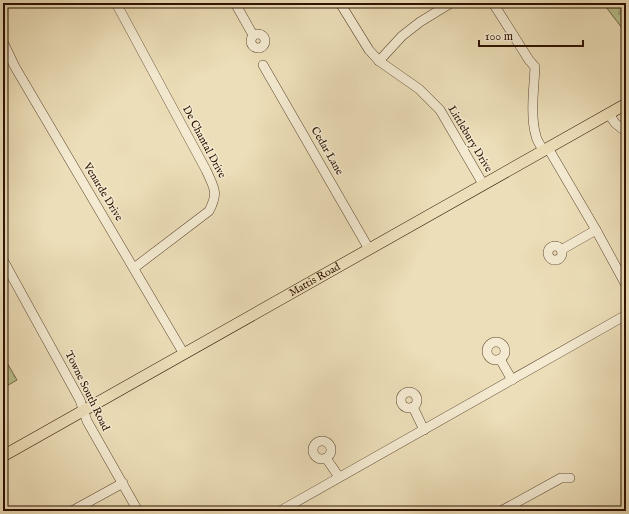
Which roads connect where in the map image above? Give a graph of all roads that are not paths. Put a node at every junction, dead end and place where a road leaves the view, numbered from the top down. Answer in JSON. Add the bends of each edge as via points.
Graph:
{"nodes":[{"id":1,"x":116,"y":3,"type":"edge"},
{"id":2,"x":234,"y":3,"type":"edge"},
{"id":3,"x":340,"y":3,"type":"edge"},
{"id":4,"x":451,"y":3,"type":"edge"},
{"id":5,"x":493,"y":3,"type":"edge"},
{"id":6,"x":253,"y":35,"type":"dead end"},
{"id":7,"x":3,"y":42,"type":"edge"},
{"id":8,"x":379,"y":60,"type":"junction"},
{"id":9,"x":263,"y":65,"type":"dead end"},
{"id":10,"x":626,"y":104,"type":"edge"},
{"id":11,"x":609,"y":114,"type":"junction"},
{"id":12,"x":626,"y":132,"type":"edge"},
{"id":13,"x":545,"y":149,"type":"junction"},
{"id":14,"x":484,"y":184,"type":"junction"},
{"id":15,"x":596,"y":230,"type":"junction"},
{"id":16,"x":369,"y":249,"type":"junction"},
{"id":17,"x":561,"y":250,"type":"dead end"},
{"id":18,"x":3,"y":260,"type":"edge"},
{"id":19,"x":134,"y":268,"type":"junction"},
{"id":20,"x":626,"y":285,"type":"edge"},
{"id":21,"x":626,"y":315,"type":"edge"},
{"id":22,"x":184,"y":354,"type":"junction"},
{"id":23,"x":500,"y":359,"type":"dead end"},
{"id":24,"x":512,"y":380,"type":"junction"},
{"id":25,"x":413,"y":407,"type":"dead end"},
{"id":26,"x":83,"y":410,"type":"junction"},
{"id":27,"x":424,"y":430,"type":"junction"},
{"id":28,"x":3,"y":456,"type":"edge"},
{"id":29,"x":326,"y":458,"type":"dead end"},
{"id":30,"x":339,"y":477,"type":"junction"},
{"id":31,"x":570,"y":478,"type":"dead end"},
{"id":32,"x":122,"y":483,"type":"junction"},
{"id":33,"x":72,"y":511,"type":"edge"},
{"id":34,"x":138,"y":511,"type":"edge"},
{"id":35,"x":280,"y":511,"type":"edge"},
{"id":36,"x":502,"y":511,"type":"edge"}],
"edges":[{"from":1,"to":19,"type":"street","name":"De Chantal Drive","via":[[206,170],[214,188],[215,200],[209,211]]},
{"from":2,"to":6,"type":"street"},
{"from":3,"to":8,"type":"street","name":"Littlebury Drive","via":[[369,50]]},
{"from":4,"to":8,"type":"street","via":[[402,36]]},
{"from":5,"to":13,"type":"street","via":[[535,67],[533,103],[536,137]]},
{"from":7,"to":19,"type":"street","name":"Venarde Drive","via":[[15,67]]},
{"from":8,"to":14,"type":"street","name":"Littlebury Drive","via":[[418,89],[440,110]]},
{"from":9,"to":16,"type":"street","name":"Cedar Lane"},
{"from":10,"to":11,"type":"main road","name":"Mattis Road"},
{"from":11,"to":12,"type":"street"},
{"from":11,"to":13,"type":"main road","name":"Mattis Road"},
{"from":13,"to":14,"type":"main road","name":"Mattis Road"},
{"from":13,"to":15,"type":"street"},
{"from":14,"to":16,"type":"main road","name":"Mattis Road"},
{"from":15,"to":17,"type":"street"},
{"from":15,"to":20,"type":"street"},
{"from":16,"to":22,"type":"main road","name":"Mattis Road"},
{"from":18,"to":26,"type":"street","name":"Towne South Road","via":[[80,400]]},
{"from":19,"to":22,"type":"street","name":"Venarde Drive"},
{"from":21,"to":24,"type":"street"},
{"from":22,"to":26,"type":"main road","name":"Mattis Road"},
{"from":23,"to":24,"type":"street"},
{"from":24,"to":27,"type":"street"},
{"from":25,"to":27,"type":"street"},
{"from":26,"to":28,"type":"main road","name":"Mattis Road"},
{"from":26,"to":32,"type":"street","name":"Towne South Road"},
{"from":27,"to":30,"type":"street"},
{"from":29,"to":30,"type":"street"},
{"from":30,"to":35,"type":"street"},
{"from":31,"to":36,"type":"street","via":[[561,478]]},
{"from":32,"to":33,"type":"street"},
{"from":32,"to":34,"type":"street","name":"Towne South Road"}]}
